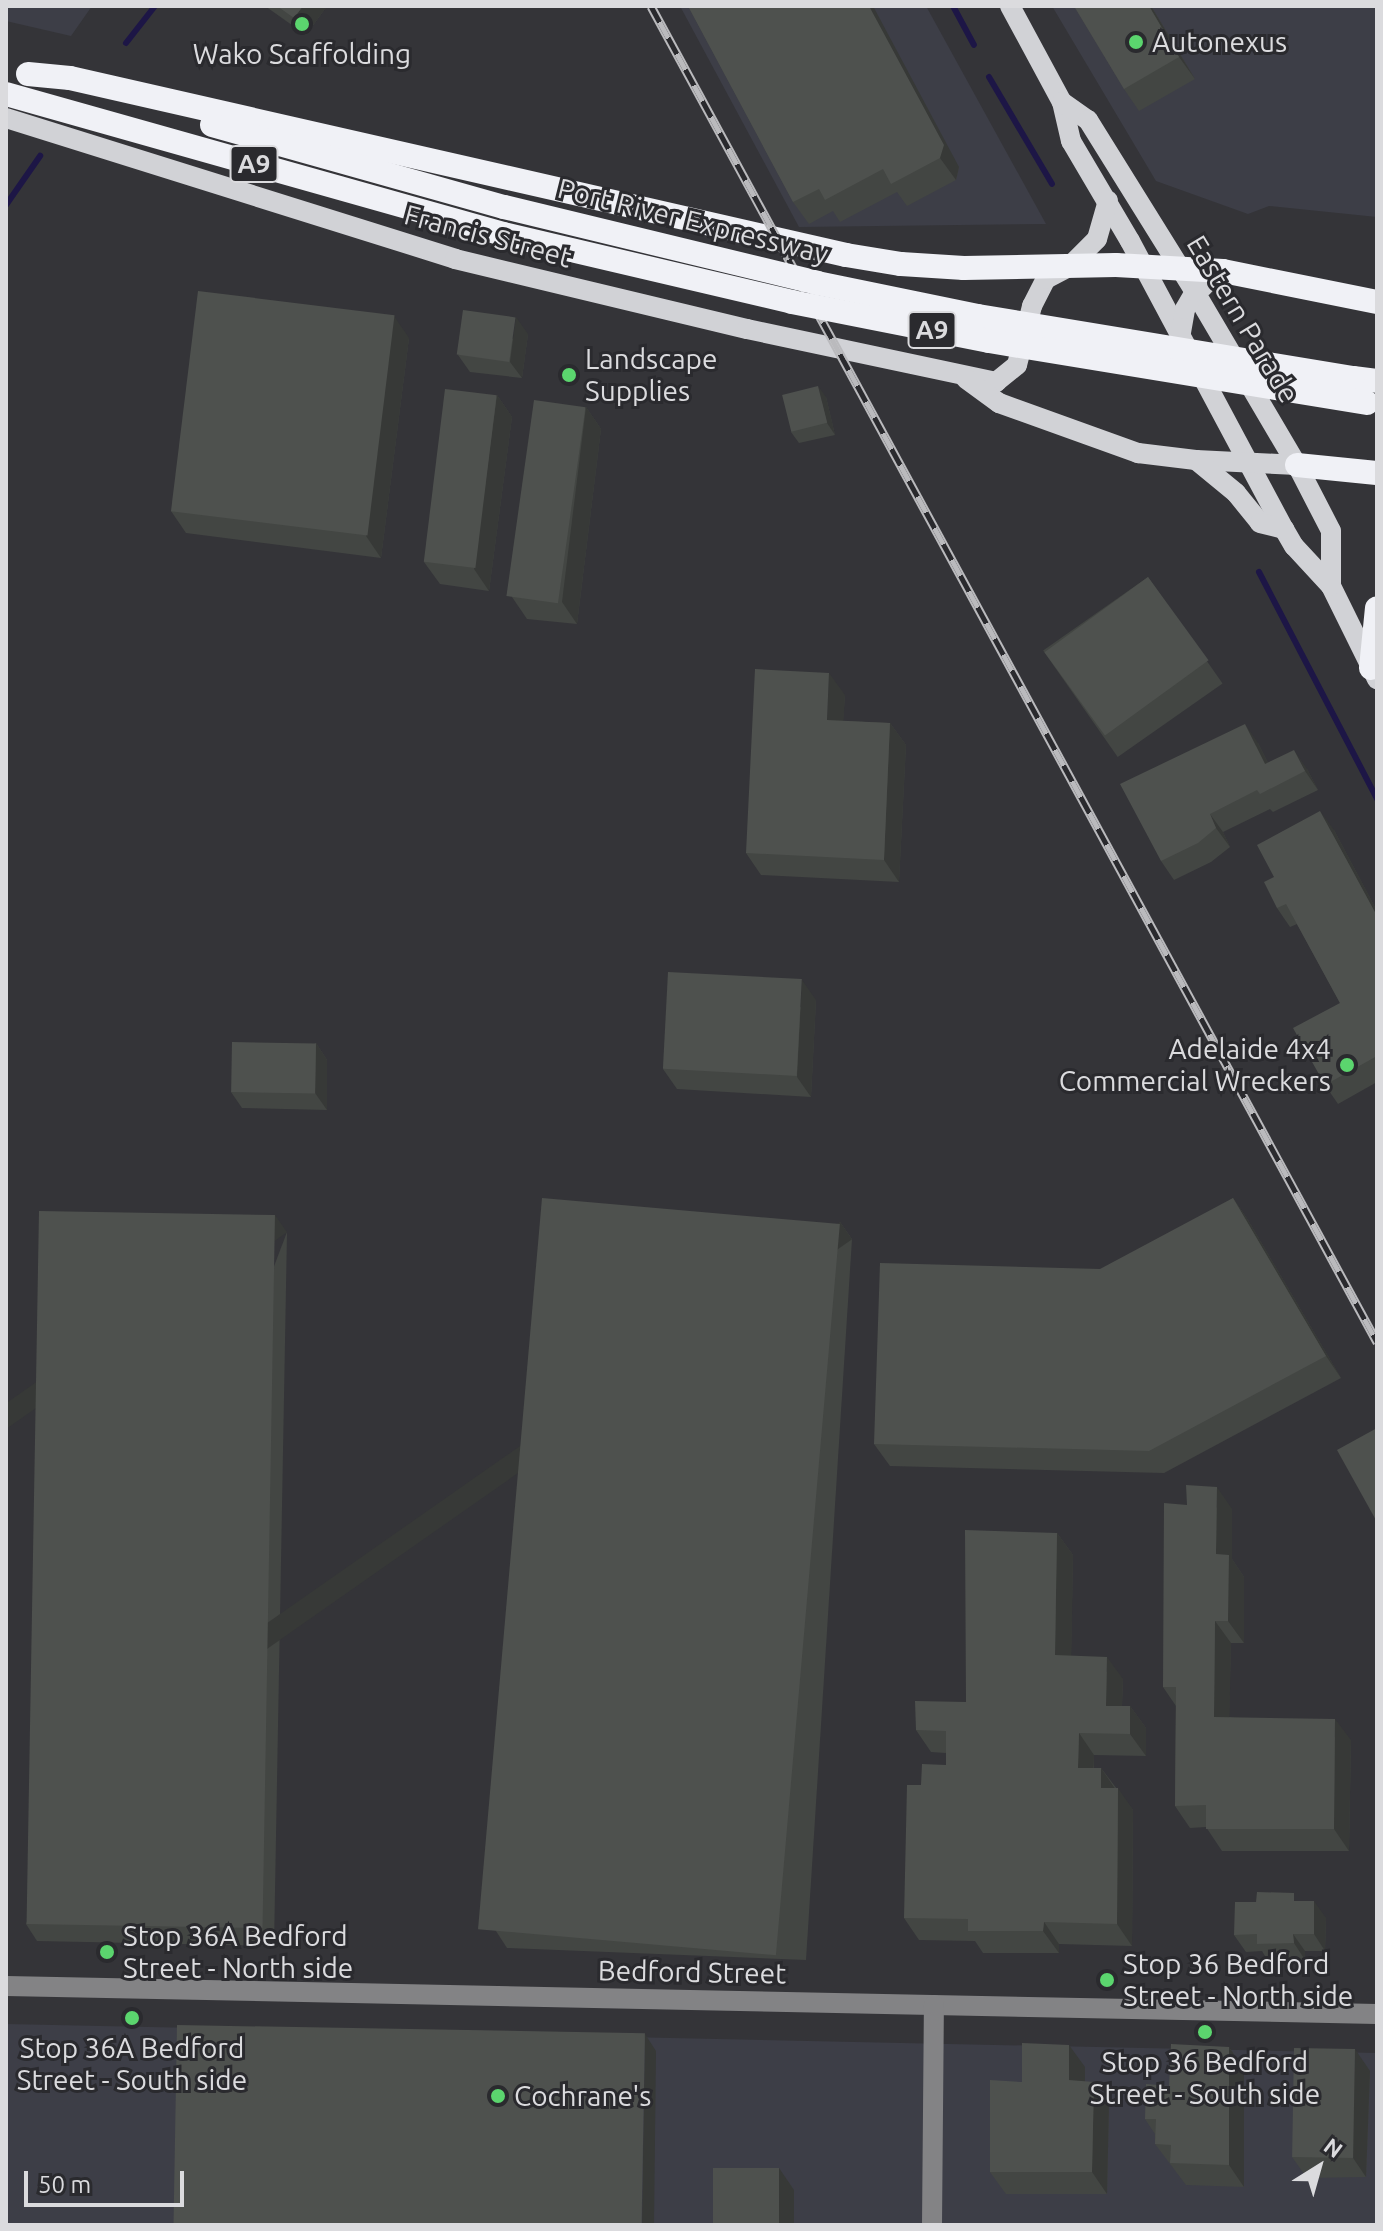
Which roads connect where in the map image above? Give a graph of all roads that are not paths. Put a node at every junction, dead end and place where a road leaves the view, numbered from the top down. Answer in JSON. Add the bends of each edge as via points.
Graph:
{"nodes":[{"id":1,"x":1010,"y":6,"type":"edge"},
{"id":2,"x":17,"y":70,"type":"edge"},
{"id":3,"x":6,"y":94,"type":"edge"},
{"id":4,"x":1062,"y":102,"type":"junction"},
{"id":5,"x":6,"y":118,"type":"edge"},
{"id":6,"x":1108,"y":201,"type":"junction"},
{"id":7,"x":1070,"y":266,"type":"junction"},
{"id":8,"x":1143,"y":267,"type":"junction"},
{"id":9,"x":1179,"y":267,"type":"junction"},
{"id":10,"x":1223,"y":271,"type":"junction"},
{"id":11,"x":1195,"y":292,"type":"junction"},
{"id":12,"x":1377,"y":302,"type":"edge"},
{"id":13,"x":1180,"y":338,"type":"junction"},
{"id":14,"x":963,"y":377,"type":"junction"},
{"id":15,"x":1369,"y":392,"type":"edge"},
{"id":16,"x":1196,"y":460,"type":"junction"},
{"id":17,"x":1247,"y":460,"type":"junction"},
{"id":18,"x":1297,"y":465,"type":"junction"},
{"id":19,"x":1377,"y":473,"type":"edge"},
{"id":20,"x":1284,"y":529,"type":"junction"},
{"id":21,"x":1331,"y":586,"type":"junction"},
{"id":22,"x":1377,"y":608,"type":"edge"},
{"id":23,"x":1374,"y":674,"type":"edge"},
{"id":24,"x":6,"y":1986,"type":"edge"},
{"id":25,"x":934,"y":2005,"type":"junction"},
{"id":26,"x":1377,"y":2014,"type":"edge"},
{"id":27,"x":932,"y":2225,"type":"edge"}],
"edges":[{"from":1,"to":4,"type":"main road","name":"Eastern Parade"},
{"from":2,"to":7,"type":"highway","via":[[85,81],[846,255],[964,268]]},
{"from":2,"to":15,"type":"highway","name":"Port River Expressway","number":"A9","bridge":true,"via":[[504,207],[817,283]]},
{"from":3,"to":15,"type":"highway","name":"Port River Expressway","number":"A9","bridge":true,"via":[[503,234],[792,302],[989,341]]},
{"from":4,"to":6,"type":"main road","name":"Eastern Parade","via":[[1071,141]]},
{"from":4,"to":9,"type":"main road","name":"Eastern Parade","via":[[1088,120]]},
{"from":5,"to":14,"type":"main road","name":"Francis Street","via":[[455,259]]},
{"from":6,"to":7,"type":"main road","via":[[1097,239]]},
{"from":6,"to":8,"type":"main road","name":"Eastern Parade"},
{"from":7,"to":8,"type":"highway"},
{"from":7,"to":14,"type":"main road","via":[[1046,279],[1032,306],[1017,365],[996,382]]},
{"from":8,"to":9,"type":"highway"},
{"from":8,"to":13,"type":"main road","name":"Eastern Parade"},
{"from":9,"to":10,"type":"highway"},
{"from":9,"to":11,"type":"main road","name":"Eastern Parade"},
{"from":10,"to":11,"type":"main road"},
{"from":10,"to":12,"type":"highway"},
{"from":11,"to":13,"type":"main road","via":[[1185,309]]},
{"from":11,"to":18,"type":"main road","name":"Eastern Parade"},
{"from":13,"to":17,"type":"main road","name":"Eastern Parade"},
{"from":14,"to":16,"type":"main road","via":[[999,403],[1138,453]]},
{"from":16,"to":17,"type":"main road"},
{"from":16,"to":20,"type":"main road","via":[[1236,493],[1260,523]]},
{"from":17,"to":18,"type":"main road"},
{"from":17,"to":20,"type":"main road","name":"Eastern Parade"},
{"from":18,"to":19,"type":"highway"},
{"from":18,"to":21,"type":"main road","name":"Eastern Parade","via":[[1331,531]]},
{"from":20,"to":21,"type":"main road","name":"Eastern Parade"},
{"from":21,"to":23,"type":"main road","name":"Eastern Parade"},
{"from":22,"to":23,"type":"highway"},
{"from":24,"to":25,"type":"street","name":"Bedford Street"},
{"from":25,"to":26,"type":"street","name":"Bedford Street"},
{"from":25,"to":27,"type":"street"}]}
